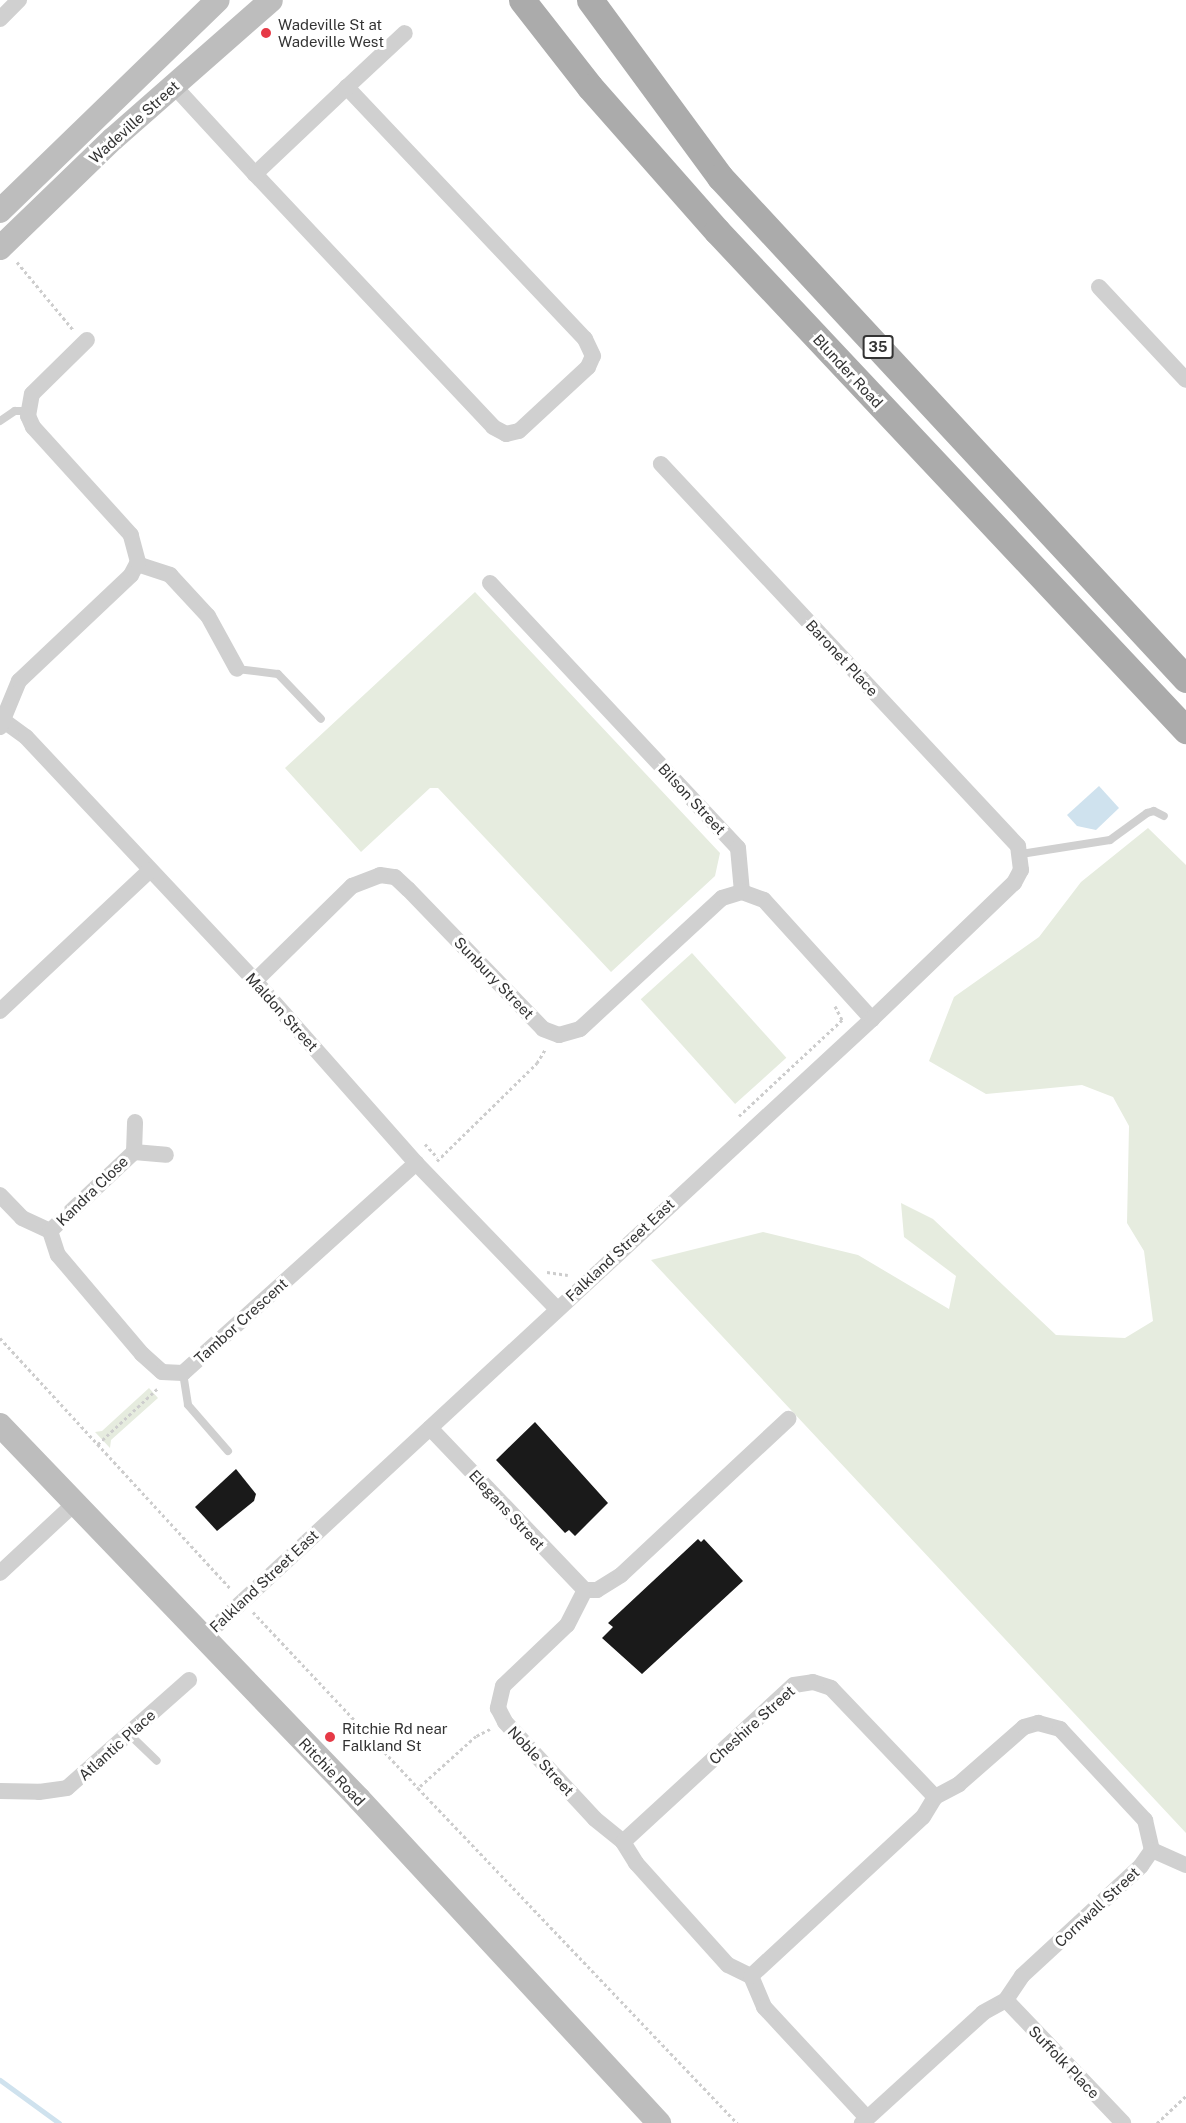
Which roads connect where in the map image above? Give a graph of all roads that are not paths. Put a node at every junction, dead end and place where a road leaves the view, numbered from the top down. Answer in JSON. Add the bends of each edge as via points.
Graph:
{"nodes":[{"id":1,"x":19,"y":0,"type":"edge"},
{"id":2,"x":218,"y":0,"type":"edge"},
{"id":3,"x":271,"y":0,"type":"edge"},
{"id":4,"x":522,"y":0,"type":"edge"},
{"id":5,"x":590,"y":0,"type":"edge"},
{"id":6,"x":0,"y":19,"type":"edge"},
{"id":7,"x":405,"y":33,"type":"dead end"},
{"id":8,"x":174,"y":86,"type":"junction"},
{"id":9,"x":347,"y":87,"type":"junction"},
{"id":10,"x":255,"y":174,"type":"junction"},
{"id":11,"x":0,"y":211,"type":"edge"},
{"id":12,"x":4,"y":257,"type":"edge"},
{"id":13,"x":1099,"y":287,"type":"dead end"},
{"id":14,"x":86,"y":341,"type":"road end"},
{"id":15,"x":1186,"y":380,"type":"edge"},
{"id":16,"x":28,"y":411,"type":"junction"},
{"id":17,"x":0,"y":421,"type":"edge"},
{"id":18,"x":661,"y":464,"type":"dead end"},
{"id":19,"x":137,"y":564,"type":"junction"},
{"id":20,"x":490,"y":583,"type":"dead end"},
{"id":21,"x":237,"y":669,"type":"joint"},
{"id":22,"x":1186,"y":679,"type":"edge"},
{"id":23,"x":321,"y":718,"type":"dead end"},
{"id":24,"x":2,"y":724,"type":"edge"},
{"id":25,"x":1186,"y":730,"type":"edge"},
{"id":26,"x":1164,"y":816,"type":"dead end"},
{"id":27,"x":1021,"y":854,"type":"junction"},
{"id":28,"x":150,"y":870,"type":"junction"},
{"id":29,"x":742,"y":892,"type":"junction"},
{"id":30,"x":255,"y":981,"type":"junction"},
{"id":31,"x":0,"y":1011,"type":"edge"},
{"id":32,"x":872,"y":1019,"type":"junction"},
{"id":33,"x":135,"y":1122,"type":"dead end"},
{"id":34,"x":134,"y":1152,"type":"junction"},
{"id":35,"x":166,"y":1155,"type":"dead end"},
{"id":36,"x":416,"y":1163,"type":"junction"},
{"id":37,"x":0,"y":1195,"type":"edge"},
{"id":38,"x":50,"y":1232,"type":"junction"},
{"id":39,"x":556,"y":1308,"type":"junction"},
{"id":40,"x":183,"y":1373,"type":"junction"},
{"id":41,"x":788,"y":1419,"type":"dead end"},
{"id":42,"x":0,"y":1425,"type":"edge"},
{"id":43,"x":430,"y":1428,"type":"junction"},
{"id":44,"x":228,"y":1451,"type":"dead end"},
{"id":45,"x":73,"y":1505,"type":"junction"},
{"id":46,"x":0,"y":1573,"type":"edge"},
{"id":47,"x":585,"y":1590,"type":"junction"},
{"id":48,"x":204,"y":1637,"type":"junction"},
{"id":49,"x":189,"y":1680,"type":"dead end"},
{"id":50,"x":130,"y":1734,"type":"junction"},
{"id":51,"x":157,"y":1761,"type":"dead end"},
{"id":52,"x":0,"y":1791,"type":"edge"},
{"id":53,"x":935,"y":1797,"type":"junction"},
{"id":54,"x":623,"y":1842,"type":"junction"},
{"id":55,"x":1152,"y":1850,"type":"junction"},
{"id":56,"x":1186,"y":1865,"type":"edge"},
{"id":57,"x":751,"y":1976,"type":"junction"},
{"id":58,"x":1006,"y":2000,"type":"junction"},
{"id":59,"x":865,"y":2120,"type":"edge"},
{"id":60,"x":659,"y":2123,"type":"edge"},
{"id":61,"x":1123,"y":2123,"type":"edge"}],
"edges":[{"from":1,"to":6,"type":"street"},
{"from":2,"to":11,"type":"street","name":"Wadeville Street"},
{"from":3,"to":8,"type":"street","name":"Wadeville Street"},
{"from":4,"to":25,"type":"main road","name":"Blunder Road","number":"35","via":[[584,79],[717,231]]},
{"from":5,"to":22,"type":"main road","number":"35","via":[[720,177]]},
{"from":7,"to":9,"type":"street"},
{"from":8,"to":10,"type":"street"},
{"from":8,"to":12,"type":"street","name":"Wadeville Street"},
{"from":9,"to":10,"type":"street"},
{"from":9,"to":10,"type":"street","via":[[585,339],[593,356],[588,367],[519,431],[506,434],[493,427]]},
{"from":13,"to":15,"type":"street"},
{"from":14,"to":16,"type":"street","via":[[38,387]]},
{"from":16,"to":17,"type":"lane","via":[[15,411]]},
{"from":16,"to":19,"type":"street","via":[[33,427],[131,535],[138,554]]},
{"from":18,"to":27,"type":"street","name":"Baronet Place"},
{"from":19,"to":21,"type":"street","via":[[170,575],[208,616]]},
{"from":19,"to":24,"type":"street","via":[[131,575],[19,681]]},
{"from":20,"to":29,"type":"street","name":"Bilson Street","via":[[738,848]]},
{"from":21,"to":23,"type":"lane","via":[[278,674]]},
{"from":24,"to":28,"type":"street","name":"Maldon Street","via":[[26,737]]},
{"from":26,"to":27,"type":"lane","via":[[1154,811],[1147,813],[1110,840]]},
{"from":27,"to":32,"type":"street","name":"Falkland Street East","via":[[1021,870],[1014,883]]},
{"from":28,"to":30,"type":"street","name":"Maldon Street"},
{"from":28,"to":31,"type":"street"},
{"from":29,"to":30,"type":"street","name":"Sunbury Street","via":[[722,898],[580,1029],[559,1035],[543,1029],[395,877],[380,874],[352,886]]},
{"from":29,"to":32,"type":"street","via":[[764,900]]},
{"from":30,"to":36,"type":"street","name":"Maldon Street"},
{"from":32,"to":39,"type":"street","name":"Falkland Street East"},
{"from":33,"to":34,"type":"street","name":"Kandra Close"},
{"from":34,"to":35,"type":"street","name":"Kandra Close"},
{"from":34,"to":38,"type":"street","name":"Kandra Close"},
{"from":36,"to":39,"type":"street","name":"Maldon Street"},
{"from":36,"to":40,"type":"street","name":"Tambor Crescent"},
{"from":37,"to":38,"type":"street","via":[[22,1218]]},
{"from":38,"to":40,"type":"street","name":"Tambor Crescent","via":[[58,1254],[142,1354],[162,1372]]},
{"from":39,"to":43,"type":"street","name":"Falkland Street East"},
{"from":40,"to":44,"type":"lane","via":[[188,1405]]},
{"from":41,"to":47,"type":"street","via":[[621,1575],[597,1590]]},
{"from":42,"to":45,"type":"street","name":"Ritchie Road"},
{"from":43,"to":47,"type":"street","name":"Elegans Street"},
{"from":43,"to":48,"type":"street","name":"Falkland Street East"},
{"from":45,"to":46,"type":"street"},
{"from":45,"to":48,"type":"street","name":"Ritchie Road"},
{"from":47,"to":54,"type":"street","name":"Noble Street","via":[[567,1624],[503,1686],[498,1708],[505,1722],[595,1820]]},
{"from":48,"to":60,"type":"street","name":"Ritchie Road"},
{"from":49,"to":50,"type":"street","name":"Atlantic Place"},
{"from":50,"to":51,"type":"lane"},
{"from":50,"to":52,"type":"street","name":"Atlantic Place","via":[[67,1788]]},
{"from":53,"to":54,"type":"street","name":"Cheshire Street","via":[[831,1688],[813,1682],[794,1685]]},
{"from":53,"to":55,"type":"street","via":[[959,1784],[1024,1727],[1038,1723],[1060,1729],[1145,1820]]},
{"from":53,"to":57,"type":"street","via":[[923,1817]]},
{"from":54,"to":57,"type":"street","name":"Noble Street","via":[[636,1863],[728,1965]]},
{"from":55,"to":56,"type":"street"},
{"from":55,"to":58,"type":"street","name":"Cornwall Street","via":[[1141,1866],[1022,1976]]},
{"from":57,"to":59,"type":"street","via":[[764,2007]]},
{"from":58,"to":59,"type":"street","name":"Cornwall Street","via":[[983,2013]]},
{"from":58,"to":61,"type":"street","name":"Suffolk Place"}]}
